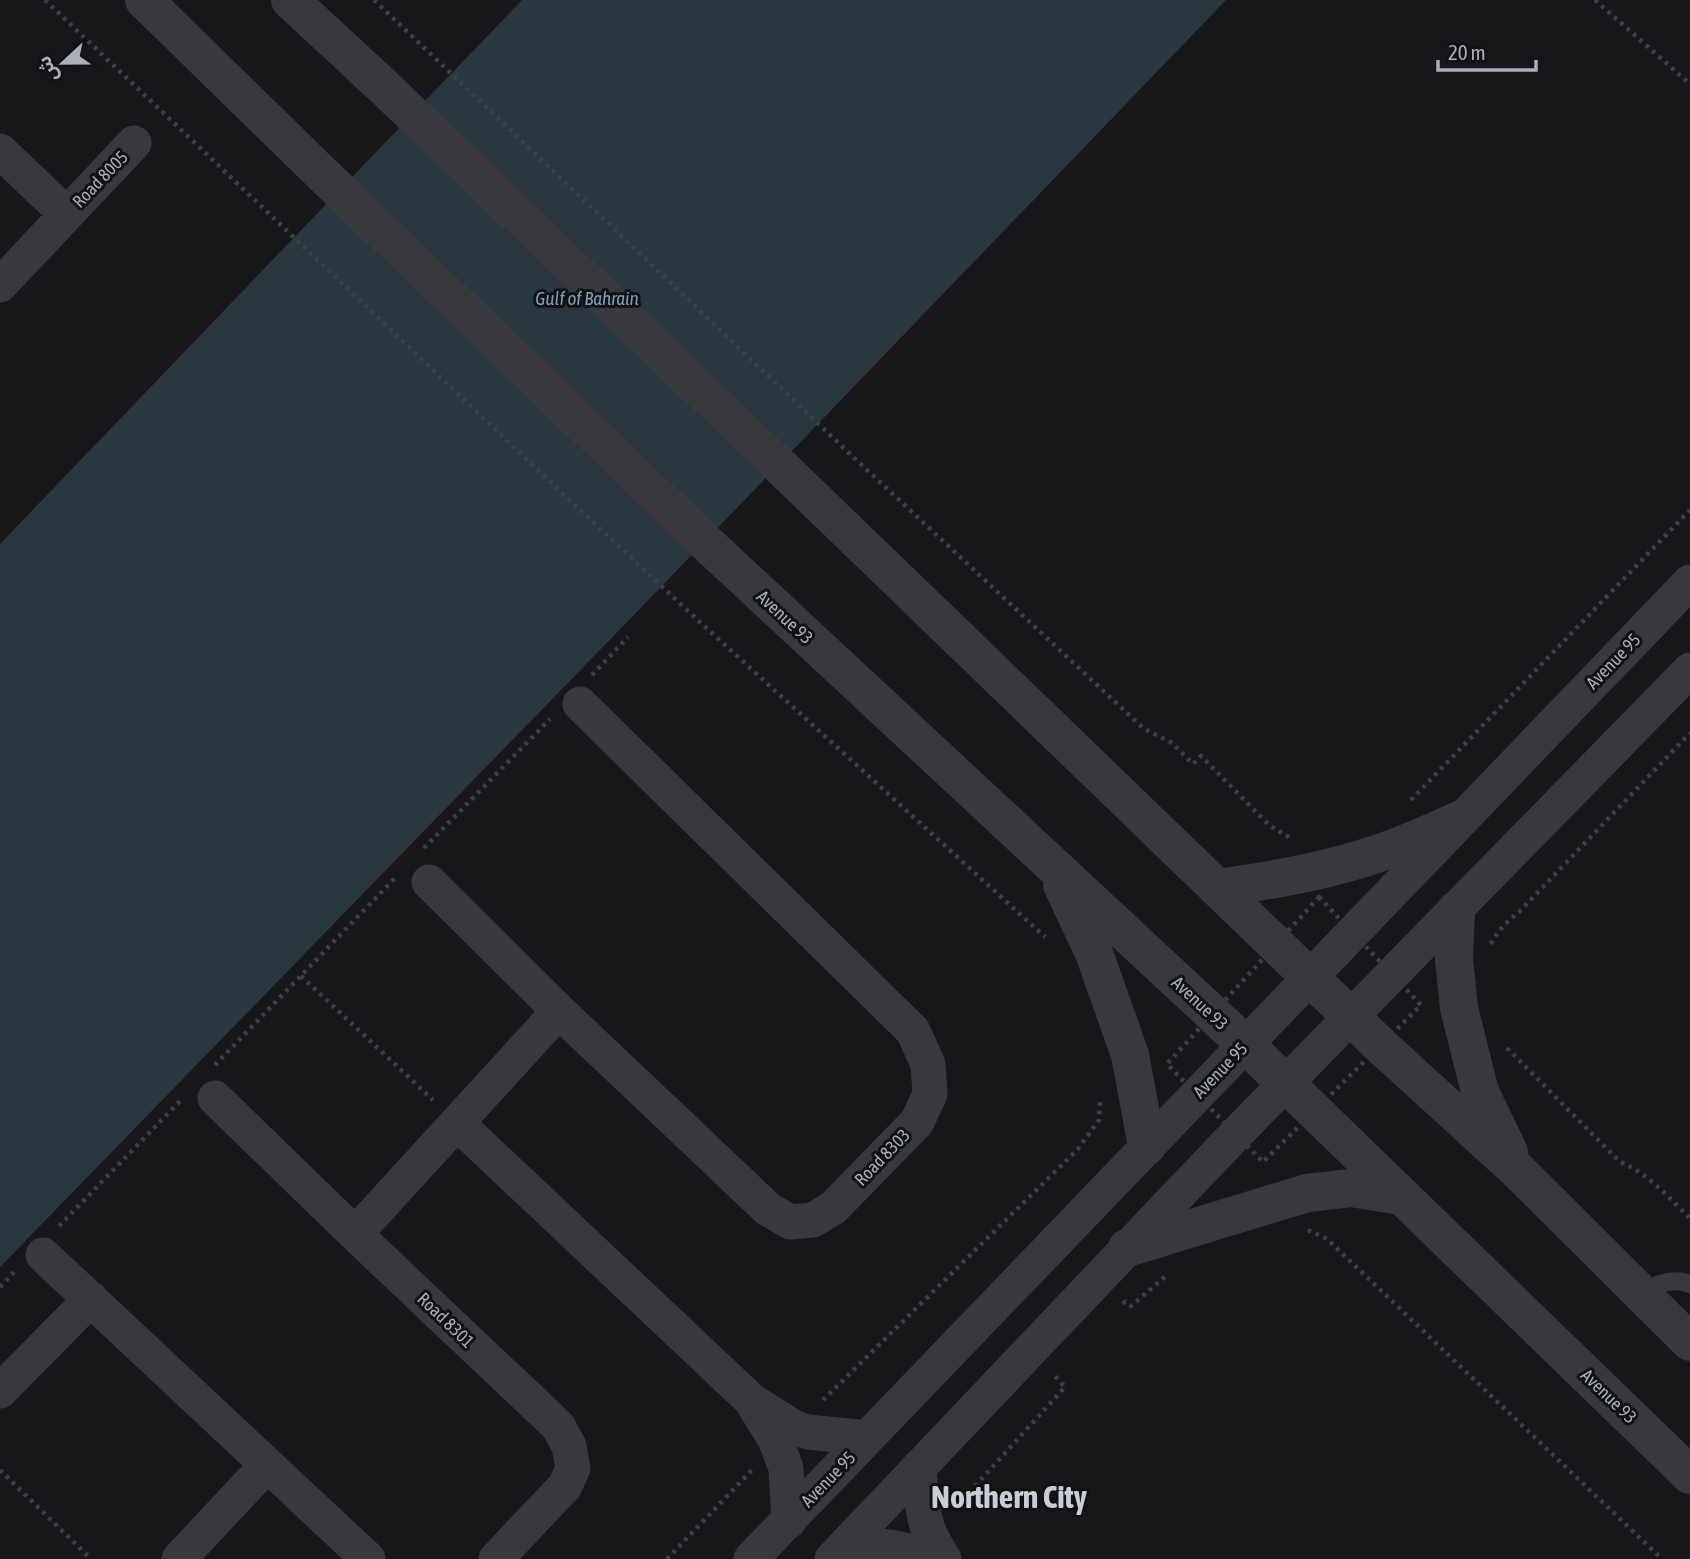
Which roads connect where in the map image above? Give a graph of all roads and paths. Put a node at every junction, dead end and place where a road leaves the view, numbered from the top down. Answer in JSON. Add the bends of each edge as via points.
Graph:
{"nodes":[{"id":1,"x":144,"y":0,"type":"edge"},
{"id":2,"x":290,"y":0,"type":"edge"},
{"id":3,"x":374,"y":0,"type":"edge"},
{"id":4,"x":1595,"y":0,"type":"edge"},
{"id":5,"x":1690,"y":84,"type":"edge"},
{"id":6,"x":134,"y":144,"type":"dead end"},
{"id":7,"x":0,"y":151,"type":"edge"},
{"id":8,"x":66,"y":214,"type":"junction"},
{"id":9,"x":0,"y":285,"type":"edge"},
{"id":10,"x":1690,"y":510,"type":"edge"},
{"id":11,"x":1690,"y":582,"type":"edge"},
{"id":12,"x":628,"y":637,"type":"dead end"},
{"id":13,"x":1690,"y":670,"type":"edge"},
{"id":14,"x":575,"y":698,"type":"junction"},
{"id":15,"x":1690,"y":733,"type":"edge"},
{"id":16,"x":1405,"y":804,"type":"dead end"},
{"id":17,"x":1460,"y":820,"type":"junction"},
{"id":18,"x":1293,"y":840,"type":"dead end"},
{"id":19,"x":1054,"y":868,"type":"junction"},
{"id":20,"x":416,"y":869,"type":"junction"},
{"id":21,"x":1217,"y":888,"type":"junction"},
{"id":22,"x":1456,"y":910,"type":"junction"},
{"id":23,"x":1489,"y":950,"type":"dead end"},
{"id":24,"x":300,"y":976,"type":"junction"},
{"id":25,"x":1309,"y":978,"type":"junction"},
{"id":26,"x":1421,"y":1005,"type":"dead end"},
{"id":27,"x":1459,"y":1008,"type":"junction"},
{"id":28,"x":559,"y":1011,"type":"junction"},
{"id":29,"x":1350,"y":1017,"type":"junction"},
{"id":30,"x":1245,"y":1044,"type":"junction"},
{"id":31,"x":1505,"y":1046,"type":"dead end"},
{"id":32,"x":1285,"y":1083,"type":"junction"},
{"id":33,"x":204,"y":1087,"type":"junction"},
{"id":34,"x":457,"y":1123,"type":"junction"},
{"id":35,"x":1147,"y":1146,"type":"junction"},
{"id":36,"x":1517,"y":1170,"type":"junction"},
{"id":37,"x":1401,"y":1196,"type":"junction"},
{"id":38,"x":1690,"y":1218,"type":"edge"},
{"id":39,"x":1299,"y":1228,"type":"dead end"},
{"id":40,"x":355,"y":1234,"type":"junction"},
{"id":41,"x":1127,"y":1248,"type":"junction"},
{"id":42,"x":39,"y":1251,"type":"junction"},
{"id":43,"x":1174,"y":1269,"type":"dead end"},
{"id":44,"x":1690,"y":1284,"type":"edge"},
{"id":45,"x":0,"y":1287,"type":"edge"},
{"id":46,"x":1639,"y":1292,"type":"junction"},
{"id":47,"x":90,"y":1299,"type":"junction"},
{"id":48,"x":1116,"y":1311,"type":"dead end"},
{"id":49,"x":1690,"y":1342,"type":"edge"},
{"id":50,"x":1064,"y":1367,"type":"dead end"},
{"id":51,"x":0,"y":1391,"type":"edge"},
{"id":52,"x":752,"y":1401,"type":"junction"},
{"id":53,"x":867,"y":1438,"type":"junction"},
{"id":54,"x":267,"y":1465,"type":"junction"},
{"id":55,"x":919,"y":1467,"type":"junction"},
{"id":56,"x":0,"y":1470,"type":"edge"},
{"id":57,"x":1690,"y":1475,"type":"edge"},
{"id":58,"x":789,"y":1521,"type":"junction"},
{"id":59,"x":933,"y":1551,"type":"edge"},
{"id":60,"x":839,"y":1552,"type":"edge"},
{"id":61,"x":91,"y":1559,"type":"edge"},
{"id":62,"x":179,"y":1559,"type":"edge"},
{"id":63,"x":368,"y":1559,"type":"edge"},
{"id":64,"x":496,"y":1559,"type":"edge"},
{"id":65,"x":751,"y":1559,"type":"edge"},
{"id":66,"x":1662,"y":1559,"type":"edge"}],
"edges":[{"from":1,"to":19,"type":"street","name":"Avenue 93","via":[[702,539]]},
{"from":2,"to":21,"type":"street"},
{"from":3,"to":18,"type":"path","via":[[1143,727],[1172,743],[1194,764],[1201,756],[1269,825]]},
{"from":4,"to":5,"type":"path"},
{"from":6,"to":8,"type":"street","name":"Road 8005"},
{"from":7,"to":8,"type":"street","name":"Road 8005"},
{"from":8,"to":9,"type":"street","name":"Road 8005"},
{"from":10,"to":16,"type":"path"},
{"from":11,"to":17,"type":"street","name":"Avenue 95"},
{"from":12,"to":14,"type":"path"},
{"from":13,"to":22,"type":"street"},
{"from":14,"to":20,"type":"path"},
{"from":14,"to":28,"type":"street","name":"Road 8303","via":[[913,1031],[928,1064],[930,1094],[917,1122],[833,1208],[813,1220],[790,1222],[768,1209]]},
{"from":15,"to":23,"type":"path","via":[[1509,920]]},
{"from":17,"to":21,"type":"street","via":[[1366,858],[1280,879]]},
{"from":17,"to":25,"type":"street","name":"Avenue 95"},
{"from":19,"to":30,"type":"street","name":"Avenue 93"},
{"from":19,"to":35,"type":"street","via":[[1094,953],[1130,1055]]},
{"from":20,"to":24,"type":"path"},
{"from":20,"to":28,"type":"street","name":"Road 8303"},
{"from":21,"to":25,"type":"street"},
{"from":22,"to":27,"type":"street"},
{"from":22,"to":29,"type":"street"},
{"from":24,"to":33,"type":"path"},
{"from":24,"to":34,"type":"path"},
{"from":25,"to":29,"type":"street"},
{"from":25,"to":30,"type":"street","name":"Avenue 95"},
{"from":26,"to":27,"type":"path"},
{"from":27,"to":36,"type":"street","via":[[1480,1092]]},
{"from":28,"to":34,"type":"street"},
{"from":29,"to":32,"type":"street"},
{"from":29,"to":36,"type":"street"},
{"from":30,"to":32,"type":"street","name":"Avenue 93"},
{"from":30,"to":35,"type":"street","name":"Avenue 95"},
{"from":31,"to":38,"type":"path","via":[[1620,1162],[1644,1174]]},
{"from":32,"to":37,"type":"street","name":"Avenue 93"},
{"from":32,"to":41,"type":"street"},
{"from":33,"to":40,"type":"street","name":"Road 8301"},
{"from":33,"to":42,"type":"path"},
{"from":34,"to":40,"type":"street"},
{"from":34,"to":52,"type":"street"},
{"from":35,"to":53,"type":"street","name":"Avenue 95"},
{"from":36,"to":46,"type":"street"},
{"from":37,"to":41,"type":"street","via":[[1352,1188],[1307,1193]]},
{"from":37,"to":57,"type":"street","name":"Avenue 93"},
{"from":39,"to":66,"type":"path","via":[[1327,1239]]},
{"from":40,"to":64,"type":"street","name":"Road 8301","via":[[558,1426],[569,1446],[573,1468],[565,1486]]},
{"from":41,"to":55,"type":"street"},
{"from":42,"to":45,"type":"path"},
{"from":42,"to":47,"type":"street"},
{"from":43,"to":48,"type":"path","via":[[1131,1306],[1125,1302]]},
{"from":44,"to":46,"type":"lane","via":[[1677,1280]]},
{"from":46,"to":49,"type":"street"},
{"from":47,"to":51,"type":"street"},
{"from":47,"to":54,"type":"street"},
{"from":50,"to":59,"type":"path","via":[[1055,1376],[1065,1387]]},
{"from":52,"to":53,"type":"street","via":[[795,1428]]},
{"from":52,"to":58,"type":"street","via":[[786,1468]]},
{"from":53,"to":58,"type":"street","name":"Avenue 95"},
{"from":54,"to":62,"type":"street"},
{"from":54,"to":63,"type":"street"},
{"from":55,"to":59,"type":"street"},
{"from":55,"to":60,"type":"street"},
{"from":56,"to":61,"type":"path"},
{"from":58,"to":65,"type":"street","name":"Avenue 95"},
{"from":59,"to":60,"type":"street","via":[[891,1546]]}]}
